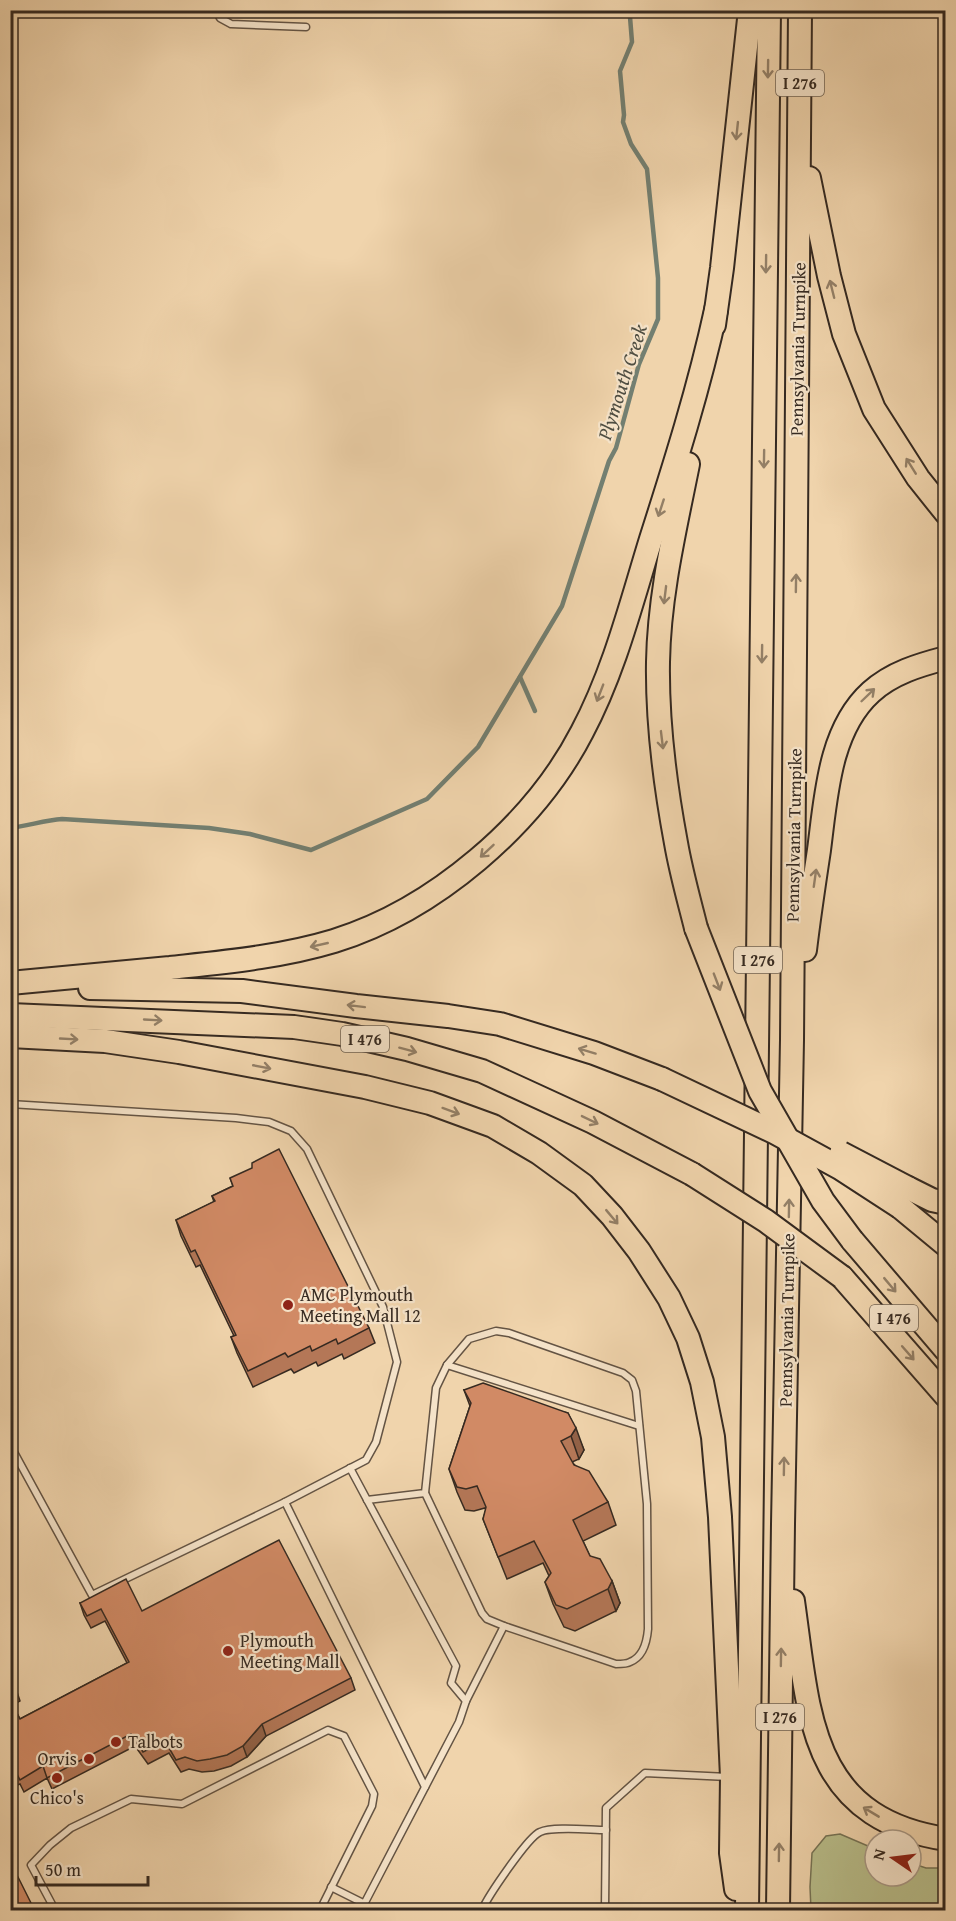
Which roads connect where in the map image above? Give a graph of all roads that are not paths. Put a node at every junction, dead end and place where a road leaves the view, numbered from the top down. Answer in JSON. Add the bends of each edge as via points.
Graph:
{"nodes":[{"id":1,"x":216,"y":10,"type":"edge"},
{"id":2,"x":750,"y":10,"type":"edge"},
{"id":3,"x":769,"y":10,"type":"edge"},
{"id":4,"x":800,"y":10,"type":"edge"},
{"id":5,"x":306,"y":27,"type":"dead end"},
{"id":6,"x":800,"y":141,"type":"junction"},
{"id":7,"x":716,"y":310,"type":"junction"},
{"id":8,"x":945,"y":513,"type":"edge"},
{"id":9,"x":945,"y":658,"type":"edge"},
{"id":10,"x":10,"y":984,"type":"edge"},
{"id":11,"x":10,"y":1015,"type":"edge"},
{"id":12,"x":10,"y":1036,"type":"edge"},
{"id":13,"x":792,"y":1040,"type":"junction"},
{"id":14,"x":10,"y":1104,"type":"edge"},
{"id":15,"x":904,"y":1198,"type":"junction"},
{"id":16,"x":945,"y":1203,"type":"edge"},
{"id":17,"x":945,"y":1245,"type":"edge"},
{"id":18,"x":842,"y":1277,"type":"junction"},
{"id":19,"x":945,"y":1350,"type":"edge"},
{"id":20,"x":945,"y":1359,"type":"edge"},
{"id":21,"x":447,"y":1365,"type":"junction"},
{"id":22,"x":945,"y":1396,"type":"edge"},
{"id":23,"x":639,"y":1426,"type":"junction"},
{"id":24,"x":10,"y":1445,"type":"edge"},
{"id":25,"x":350,"y":1468,"type":"junction"},
{"id":26,"x":425,"y":1493,"type":"junction"},
{"id":27,"x":367,"y":1500,"type":"junction"},
{"id":28,"x":285,"y":1502,"type":"junction"},
{"id":29,"x":783,"y":1524,"type":"junction"},
{"id":30,"x":504,"y":1626,"type":"junction"},
{"id":31,"x":466,"y":1701,"type":"junction"},
{"id":32,"x":732,"y":1777,"type":"junction"},
{"id":33,"x":425,"y":1787,"type":"junction"},
{"id":34,"x":606,"y":1830,"type":"junction"},
{"id":35,"x":945,"y":1839,"type":"edge"},
{"id":36,"x":331,"y":1887,"type":"junction"},
{"id":37,"x":363,"y":1907,"type":"edge"},
{"id":38,"x":55,"y":1911,"type":"edge"},
{"id":39,"x":320,"y":1911,"type":"edge"},
{"id":40,"x":482,"y":1911,"type":"edge"},
{"id":41,"x":605,"y":1911,"type":"edge"},
{"id":42,"x":739,"y":1911,"type":"edge"},
{"id":43,"x":747,"y":1911,"type":"edge"},
{"id":44,"x":778,"y":1911,"type":"edge"}],
"edges":[{"from":1,"to":5,"type":"lane","via":[[220,18],[231,24]]},
{"from":2,"to":7,"type":"highway","one_way":true},
{"from":3,"to":43,"type":"highway","name":"Pennsylvania Turnpike","number":"I 276","one_way":true},
{"from":4,"to":6,"type":"highway","name":"Pennsylvania Turnpike","number":"I 276"},
{"from":8,"to":6,"type":"highway","one_way":true,"via":[[874,409],[844,334]]},
{"from":13,"to":6,"type":"highway","name":"Pennsylvania Turnpike","number":"I 276","one_way":true},
{"from":7,"to":10,"type":"highway","one_way":true,"via":[[670,480],[594,709],[552,780],[494,845],[464,873],[433,894],[373,926],[333,941],[247,960]]},
{"from":7,"to":19,"type":"highway","one_way":true,"bridge":true,"via":[[671,555],[658,660],[661,734],[676,844],[696,928],[760,1091],[823,1201]]},
{"from":13,"to":9,"type":"highway","one_way":true,"via":[[828,780],[846,724],[871,691],[890,677]]},
{"from":15,"to":10,"type":"highway","number":"I 476","one_way":true,"bridge":true,"via":[[777,1119],[594,1053],[500,1024],[242,991]]},
{"from":11,"to":18,"type":"highway","number":"I 476","one_way":true,"bridge":true,"via":[[294,1027],[407,1049],[482,1071],[593,1122],[692,1174],[766,1221]]},
{"from":12,"to":32,"type":"highway","one_way":true,"via":[[105,1041],[179,1052],[430,1103],[493,1126],[583,1185],[639,1251],[669,1298],[688,1338],[702,1382],[713,1437],[720,1517]]},
{"from":29,"to":13,"type":"highway","name":"Pennsylvania Turnpike","number":"I 276","one_way":true},
{"from":14,"to":25,"type":"lane","via":[[236,1118],[269,1122],[291,1131],[307,1149],[383,1307],[397,1362],[376,1442],[366,1460]]},
{"from":15,"to":16,"type":"highway"},
{"from":15,"to":17,"type":"highway"},
{"from":18,"to":20,"type":"highway","number":"I 476"},
{"from":18,"to":22,"type":"highway","one_way":true},
{"from":21,"to":23,"type":"lane"},
{"from":21,"to":23,"type":"lane","via":[[470,1339],[496,1331],[509,1334],[623,1373],[632,1380],[636,1391]]},
{"from":21,"to":26,"type":"lane","via":[[436,1388]]},
{"from":23,"to":30,"type":"lane","via":[[647,1504],[647,1640],[641,1653],[630,1662],[616,1665]]},
{"from":24,"to":28,"type":"lane","via":[[92,1595]]},
{"from":25,"to":27,"type":"lane"},
{"from":25,"to":28,"type":"lane"},
{"from":26,"to":27,"type":"lane"},
{"from":26,"to":30,"type":"lane","via":[[482,1613]]},
{"from":27,"to":31,"type":"lane","via":[[456,1666],[451,1683]]},
{"from":28,"to":33,"type":"lane"},
{"from":35,"to":29,"type":"highway","one_way":true,"via":[[905,1829],[864,1808],[843,1789],[828,1764],[810,1713]]},
{"from":44,"to":29,"type":"highway","name":"Pennsylvania Turnpike","number":"I 276","one_way":true},
{"from":30,"to":31,"type":"lane"},
{"from":31,"to":33,"type":"lane"},
{"from":32,"to":34,"type":"lane","via":[[645,1773],[606,1808]]},
{"from":32,"to":42,"type":"highway","via":[[731,1853]]},
{"from":33,"to":37,"type":"lane"},
{"from":34,"to":40,"type":"lane","via":[[537,1833],[511,1864]]},
{"from":34,"to":41,"type":"lane"},
{"from":36,"to":37,"type":"lane"},
{"from":36,"to":38,"type":"lane","via":[[372,1806],[374,1794],[344,1736],[328,1730],[182,1804],[131,1799],[71,1828],[31,1865]]},
{"from":36,"to":39,"type":"lane"}]}
